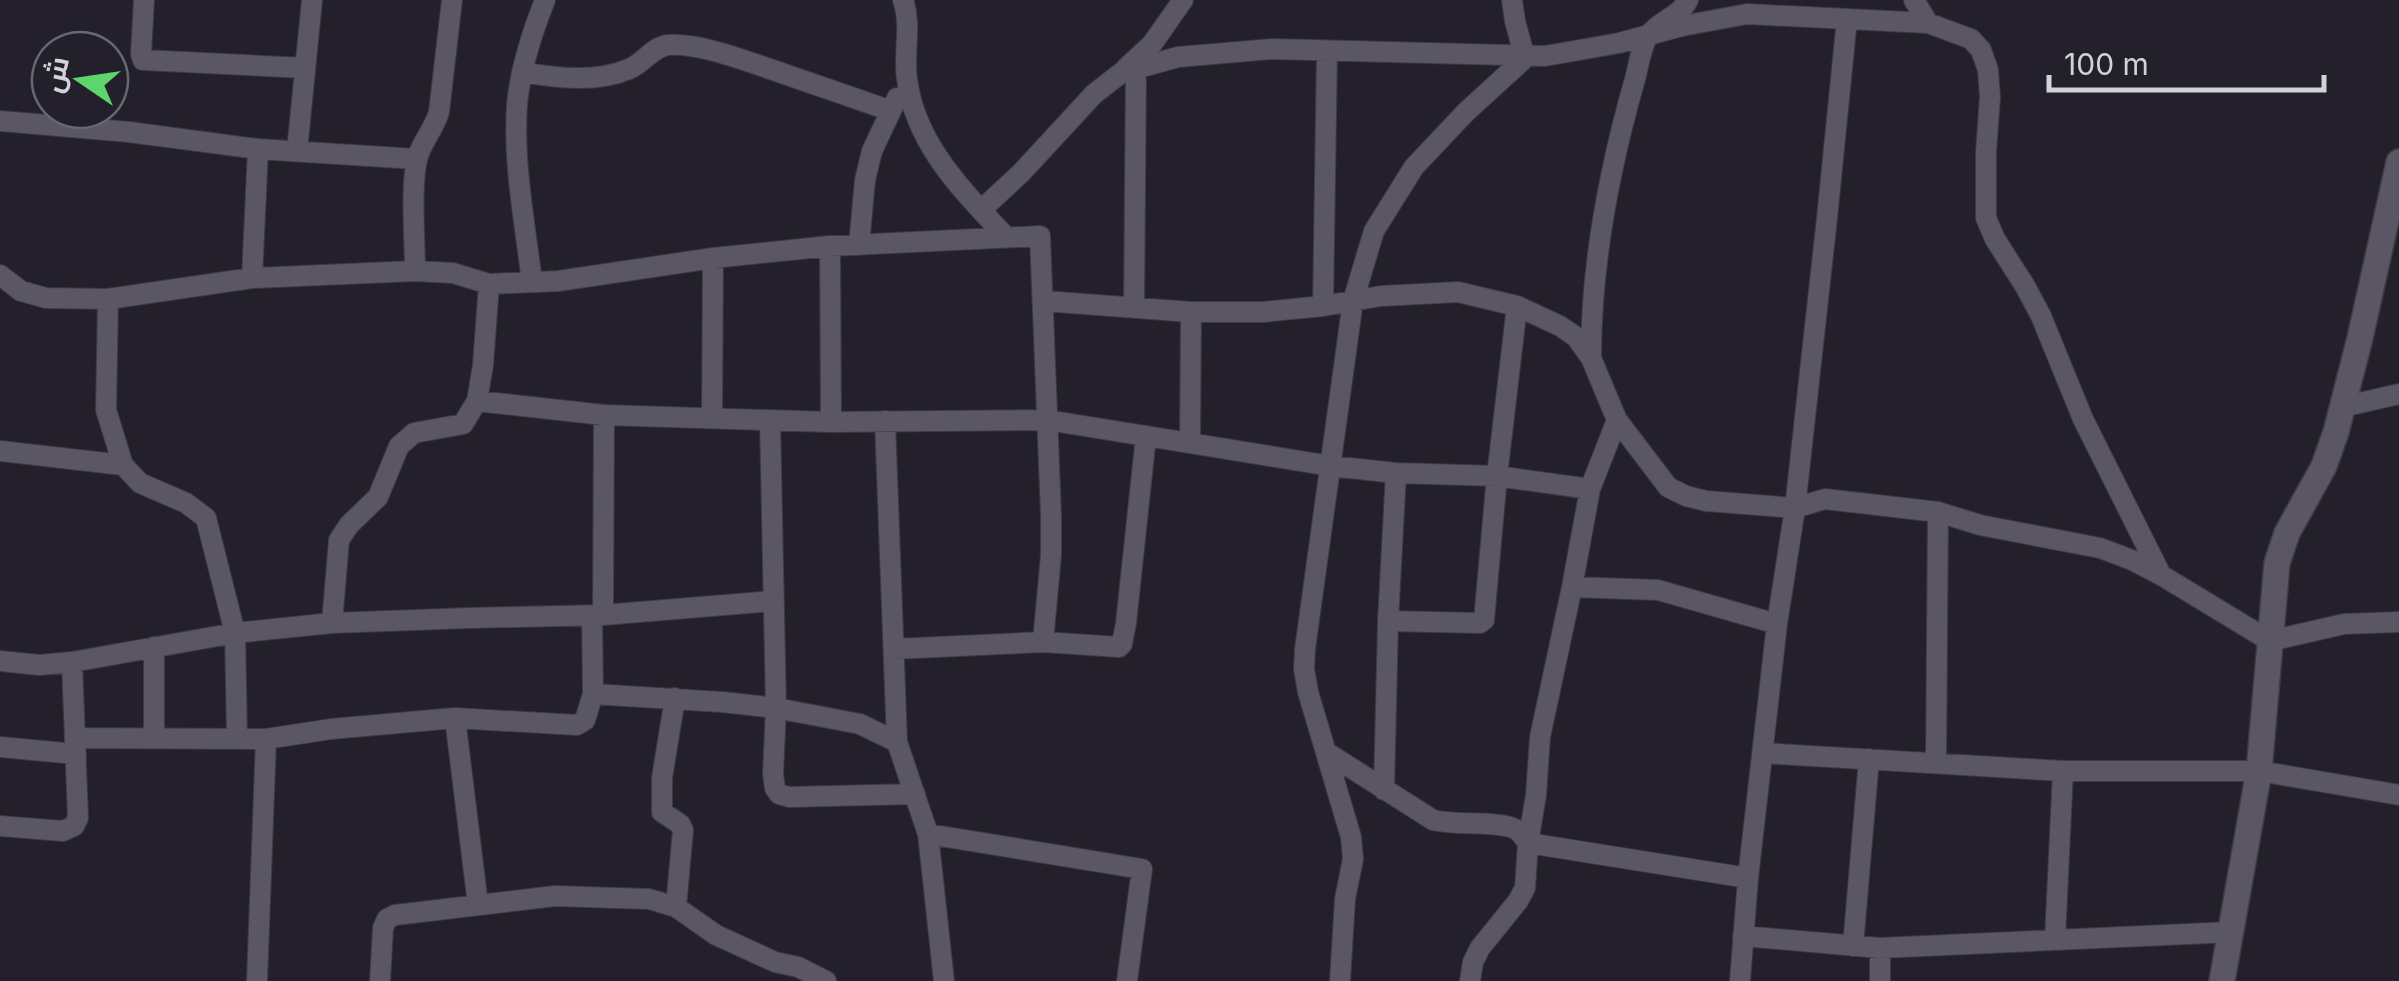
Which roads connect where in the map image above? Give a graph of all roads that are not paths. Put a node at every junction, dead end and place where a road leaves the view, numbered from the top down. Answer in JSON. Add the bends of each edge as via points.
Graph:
{"nodes":[{"id":1,"x":144,"y":0,"type":"edge"},
{"id":2,"x":312,"y":0,"type":"edge"},
{"id":3,"x":452,"y":0,"type":"edge"},
{"id":4,"x":545,"y":0,"type":"edge"},
{"id":5,"x":1184,"y":0,"type":"edge"},
{"id":6,"x":1512,"y":0,"type":"edge"},
{"id":7,"x":1688,"y":0,"type":"edge"},
{"id":8,"x":1914,"y":0,"type":"edge"},
{"id":9,"x":904,"y":1,"type":"edge"},
{"id":10,"x":1847,"y":19,"type":"junction"},
{"id":11,"x":1928,"y":23,"type":"junction"},
{"id":12,"x":1648,"y":36,"type":"junction"},
{"id":13,"x":1327,"y":51,"type":"junction"},
{"id":14,"x":1525,"y":58,"type":"junction"},
{"id":15,"x":305,"y":68,"type":"junction"},
{"id":16,"x":1128,"y":71,"type":"junction"},
{"id":17,"x":522,"y":72,"type":"junction"},
{"id":18,"x":906,"y":80,"type":"junction"},
{"id":19,"x":891,"y":110,"type":"junction"},
{"id":20,"x":0,"y":121,"type":"edge"},
{"id":21,"x":258,"y":149,"type":"junction"},
{"id":22,"x":296,"y":152,"type":"junction"},
{"id":23,"x":416,"y":159,"type":"junction"},
{"id":24,"x":2399,"y":162,"type":"edge"},
{"id":25,"x":981,"y":210,"type":"junction"},
{"id":26,"x":1006,"y":237,"type":"junction"},
{"id":27,"x":859,"y":244,"type":"junction"},
{"id":28,"x":830,"y":246,"type":"junction"},
{"id":29,"x":713,"y":258,"type":"junction"},
{"id":30,"x":415,"y":271,"type":"junction"},
{"id":31,"x":0,"y":275,"type":"edge"},
{"id":32,"x":252,"y":278,"type":"junction"},
{"id":33,"x":532,"y":282,"type":"junction"},
{"id":34,"x":488,"y":284,"type":"junction"},
{"id":35,"x":108,"y":299,"type":"junction"},
{"id":36,"x":1044,"y":301,"type":"junction"},
{"id":37,"x":1353,"y":301,"type":"junction"},
{"id":38,"x":1323,"y":306,"type":"junction"},
{"id":39,"x":1518,"y":306,"type":"junction"},
{"id":40,"x":1134,"y":308,"type":"junction"},
{"id":41,"x":1191,"y":312,"type":"junction"},
{"id":42,"x":1590,"y":358,"type":"junction"},
{"id":43,"x":2399,"y":394,"type":"edge"},
{"id":44,"x":477,"y":400,"type":"junction"},
{"id":45,"x":2342,"y":407,"type":"junction"},
{"id":46,"x":604,"y":415,"type":"junction"},
{"id":47,"x":712,"y":418,"type":"junction"},
{"id":48,"x":770,"y":420,"type":"junction"},
{"id":49,"x":1047,"y":420,"type":"junction"},
{"id":50,"x":1618,"y":420,"type":"junction"},
{"id":51,"x":885,"y":421,"type":"junction"},
{"id":52,"x":831,"y":422,"type":"junction"},
{"id":53,"x":1146,"y":436,"type":"junction"},
{"id":54,"x":1190,"y":443,"type":"junction"},
{"id":55,"x":0,"y":451,"type":"edge"},
{"id":56,"x":122,"y":465,"type":"junction"},
{"id":57,"x":1332,"y":466,"type":"junction"},
{"id":58,"x":1396,"y":473,"type":"junction"},
{"id":59,"x":1497,"y":476,"type":"junction"},
{"id":60,"x":1590,"y":489,"type":"junction"},
{"id":61,"x":1795,"y":508,"type":"junction"},
{"id":62,"x":1938,"y":512,"type":"junction"},
{"id":63,"x":2162,"y":575,"type":"junction"},
{"id":64,"x":1572,"y":586,"type":"junction"},
{"id":65,"x":772,"y":601,"type":"junction"},
{"id":66,"x":597,"y":616,"type":"junction"},
{"id":67,"x":1388,"y":620,"type":"junction"},
{"id":68,"x":2399,"y":622,"type":"edge"},
{"id":69,"x":332,"y":624,"type":"junction"},
{"id":70,"x":1777,"y":624,"type":"junction"},
{"id":71,"x":234,"y":633,"type":"junction"},
{"id":72,"x":2270,"y":641,"type":"junction"},
{"id":73,"x":1043,"y":642,"type":"junction"},
{"id":74,"x":154,"y":647,"type":"junction"},
{"id":75,"x":894,"y":649,"type":"junction"},
{"id":76,"x":0,"y":662,"type":"edge"},
{"id":77,"x":72,"y":662,"type":"junction"},
{"id":78,"x":593,"y":694,"type":"junction"},
{"id":79,"x":675,"y":698,"type":"junction"},
{"id":80,"x":776,"y":708,"type":"junction"},
{"id":81,"x":456,"y":718,"type":"junction"},
{"id":82,"x":154,"y":738,"type":"junction"},
{"id":83,"x":237,"y":738,"type":"junction"},
{"id":84,"x":266,"y":739,"type":"junction"},
{"id":85,"x":896,"y":742,"type":"junction"},
{"id":86,"x":76,"y":746,"type":"junction"},
{"id":87,"x":0,"y":748,"type":"edge"},
{"id":88,"x":1326,"y":752,"type":"junction"},
{"id":89,"x":1762,"y":752,"type":"junction"},
{"id":90,"x":1869,"y":759,"type":"junction"},
{"id":91,"x":1936,"y":762,"type":"junction"},
{"id":92,"x":2063,"y":771,"type":"junction"},
{"id":93,"x":2259,"y":772,"type":"junction"},
{"id":94,"x":1384,"y":790,"type":"junction"},
{"id":95,"x":915,"y":794,"type":"junction"},
{"id":96,"x":2399,"y":795,"type":"edge"},
{"id":97,"x":0,"y":826,"type":"edge"},
{"id":98,"x":928,"y":834,"type":"junction"},
{"id":99,"x":1528,"y":843,"type":"junction"},
{"id":100,"x":1748,"y":878,"type":"junction"},
{"id":101,"x":478,"y":905,"type":"junction"},
{"id":102,"x":676,"y":908,"type":"junction"},
{"id":103,"x":2232,"y":932,"type":"junction"},
{"id":104,"x":1743,"y":936,"type":"junction"},
{"id":105,"x":2055,"y":939,"type":"junction"},
{"id":106,"x":1854,"y":946,"type":"junction"},
{"id":107,"x":1880,"y":948,"type":"junction"},
{"id":108,"x":257,"y":981,"type":"edge"},
{"id":109,"x":380,"y":981,"type":"edge"},
{"id":110,"x":826,"y":981,"type":"edge"},
{"id":111,"x":943,"y":981,"type":"edge"},
{"id":112,"x":956,"y":981,"type":"edge"},
{"id":113,"x":1126,"y":981,"type":"edge"},
{"id":114,"x":1340,"y":981,"type":"edge"},
{"id":115,"x":1470,"y":981,"type":"edge"},
{"id":116,"x":1740,"y":981,"type":"edge"},
{"id":117,"x":1880,"y":981,"type":"edge"},
{"id":118,"x":2222,"y":981,"type":"edge"}],
"edges":[{"from":1,"to":15,"type":"street","via":[[143,60]]},
{"from":2,"to":15,"type":"street"},
{"from":3,"to":23,"type":"street","via":[[439,112]]},
{"from":4,"to":17,"type":"street"},
{"from":5,"to":16,"type":"street"},
{"from":6,"to":14,"type":"street"},
{"from":7,"to":12,"type":"street"},
{"from":8,"to":11,"type":"street"},
{"from":9,"to":18,"type":"street"},
{"from":10,"to":11,"type":"street"},
{"from":10,"to":12,"type":"street","via":[[1747,14]]},
{"from":10,"to":61,"type":"street"},
{"from":11,"to":63,"type":"street","via":[[1982,50],[1990,97],[1986,218],[2041,316],[2082,419]]},
{"from":12,"to":14,"type":"street"},
{"from":12,"to":42,"type":"street","via":[[1603,216]]},
{"from":13,"to":14,"type":"street"},
{"from":13,"to":16,"type":"street","via":[[1225,52]]},
{"from":13,"to":38,"type":"street"},
{"from":14,"to":37,"type":"street","via":[[1414,167],[1374,231]]},
{"from":15,"to":22,"type":"street"},
{"from":16,"to":25,"type":"street","via":[[1094,94]]},
{"from":16,"to":40,"type":"street"},
{"from":17,"to":19,"type":"street","via":[[616,74],[664,45],[675,46],[726,54]]},
{"from":17,"to":33,"type":"street","via":[[518,157]]},
{"from":18,"to":19,"type":"street"},
{"from":18,"to":25,"type":"street","via":[[933,152]]},
{"from":19,"to":27,"type":"street","via":[[872,150]]},
{"from":20,"to":21,"type":"street"},
{"from":21,"to":22,"type":"street"},
{"from":21,"to":32,"type":"street"},
{"from":22,"to":23,"type":"street"},
{"from":23,"to":30,"type":"street"},
{"from":24,"to":45,"type":"street"},
{"from":25,"to":26,"type":"street"},
{"from":26,"to":27,"type":"street"},
{"from":26,"to":36,"type":"street","via":[[1040,236]]},
{"from":27,"to":28,"type":"street"},
{"from":28,"to":29,"type":"street"},
{"from":28,"to":52,"type":"street"},
{"from":29,"to":33,"type":"street"},
{"from":29,"to":47,"type":"street"},
{"from":30,"to":32,"type":"street"},
{"from":30,"to":34,"type":"street"},
{"from":31,"to":35,"type":"street","via":[[46,298]]},
{"from":32,"to":35,"type":"street"},
{"from":33,"to":34,"type":"street"},
{"from":34,"to":44,"type":"street"},
{"from":35,"to":56,"type":"street","via":[[106,410]]},
{"from":36,"to":40,"type":"street"},
{"from":36,"to":49,"type":"street"},
{"from":37,"to":38,"type":"street"},
{"from":37,"to":39,"type":"street","via":[[1458,292]]},
{"from":37,"to":57,"type":"street"},
{"from":38,"to":41,"type":"street"},
{"from":39,"to":42,"type":"street","via":[[1576,337]]},
{"from":39,"to":59,"type":"street"},
{"from":40,"to":41,"type":"street"},
{"from":41,"to":54,"type":"street"},
{"from":42,"to":50,"type":"street"},
{"from":43,"to":45,"type":"street"},
{"from":44,"to":46,"type":"street"},
{"from":44,"to":69,"type":"street","via":[[463,424],[414,432],[399,446],[378,497],[340,540]]},
{"from":45,"to":72,"type":"street","via":[[2324,466],[2277,563]]},
{"from":46,"to":47,"type":"street"},
{"from":46,"to":66,"type":"street"},
{"from":47,"to":48,"type":"street"},
{"from":48,"to":52,"type":"street"},
{"from":48,"to":65,"type":"street"},
{"from":49,"to":51,"type":"street"},
{"from":49,"to":53,"type":"street"},
{"from":49,"to":73,"type":"street","via":[[1051,555]]},
{"from":50,"to":60,"type":"street"},
{"from":50,"to":61,"type":"street","via":[[1668,488],[1706,501]]},
{"from":51,"to":52,"type":"street"},
{"from":51,"to":75,"type":"street"},
{"from":53,"to":54,"type":"street"},
{"from":53,"to":73,"type":"street","via":[[1122,644]]},
{"from":54,"to":57,"type":"street"},
{"from":55,"to":56,"type":"street"},
{"from":56,"to":71,"type":"street","via":[[140,483],[206,518]]},
{"from":57,"to":58,"type":"street"},
{"from":57,"to":88,"type":"street","via":[[1304,670]]},
{"from":58,"to":59,"type":"street"},
{"from":58,"to":67,"type":"street"},
{"from":59,"to":60,"type":"street"},
{"from":59,"to":67,"type":"street","via":[[1484,620]]},
{"from":60,"to":64,"type":"street"},
{"from":61,"to":62,"type":"street","via":[[1825,499]]},
{"from":61,"to":70,"type":"street"},
{"from":62,"to":63,"type":"street","via":[[2100,548]]},
{"from":62,"to":91,"type":"street"},
{"from":63,"to":72,"type":"street"},
{"from":64,"to":70,"type":"street","via":[[1658,590]]},
{"from":64,"to":99,"type":"street","via":[[1540,737]]},
{"from":65,"to":66,"type":"street"},
{"from":65,"to":80,"type":"street"},
{"from":66,"to":69,"type":"street"},
{"from":66,"to":78,"type":"street"},
{"from":67,"to":94,"type":"street"},
{"from":68,"to":72,"type":"street","via":[[2344,624]]},
{"from":69,"to":71,"type":"street"},
{"from":70,"to":89,"type":"street"},
{"from":71,"to":74,"type":"street"},
{"from":71,"to":83,"type":"street"},
{"from":72,"to":93,"type":"street"},
{"from":73,"to":75,"type":"street"},
{"from":74,"to":77,"type":"street"},
{"from":74,"to":82,"type":"street"},
{"from":75,"to":85,"type":"street"},
{"from":76,"to":77,"type":"street"},
{"from":77,"to":86,"type":"street"},
{"from":78,"to":79,"type":"street"},
{"from":78,"to":81,"type":"street","via":[[577,724]]},
{"from":79,"to":80,"type":"street"},
{"from":79,"to":102,"type":"street","via":[[661,791],[662,812],[683,830]]},
{"from":80,"to":85,"type":"street","via":[[860,724]]},
{"from":80,"to":95,"type":"street","via":[[773,774],[779,794]]},
{"from":81,"to":84,"type":"street"},
{"from":81,"to":101,"type":"street"},
{"from":82,"to":83,"type":"street"},
{"from":82,"to":86,"type":"street"},
{"from":83,"to":84,"type":"street"},
{"from":84,"to":108,"type":"street"},
{"from":85,"to":95,"type":"street"},
{"from":86,"to":87,"type":"street"},
{"from":86,"to":97,"type":"street","via":[[74,826]]},
{"from":88,"to":94,"type":"street"},
{"from":88,"to":114,"type":"street","via":[[1353,858]]},
{"from":89,"to":90,"type":"street"},
{"from":89,"to":100,"type":"street"},
{"from":90,"to":91,"type":"street"},
{"from":90,"to":106,"type":"street"},
{"from":91,"to":92,"type":"street"},
{"from":92,"to":93,"type":"street"},
{"from":92,"to":105,"type":"street"},
{"from":93,"to":96,"type":"street"},
{"from":93,"to":103,"type":"street"},
{"from":94,"to":99,"type":"street","via":[[1434,820],[1509,827]]},
{"from":95,"to":98,"type":"street"},
{"from":98,"to":111,"type":"street"},
{"from":98,"to":113,"type":"street","via":[[1142,870]]},
{"from":99,"to":100,"type":"street"},
{"from":99,"to":115,"type":"street","via":[[1525,888],[1480,948]]},
{"from":100,"to":104,"type":"street"},
{"from":101,"to":102,"type":"street","via":[[625,896]]},
{"from":101,"to":109,"type":"street","via":[[387,919]]},
{"from":102,"to":110,"type":"street","via":[[716,935]]},
{"from":103,"to":105,"type":"street"},
{"from":103,"to":118,"type":"street"},
{"from":104,"to":106,"type":"street"},
{"from":104,"to":116,"type":"street"},
{"from":105,"to":107,"type":"street"},
{"from":106,"to":107,"type":"street"},
{"from":107,"to":117,"type":"street"},
{"from":111,"to":112,"type":"street"}]}
